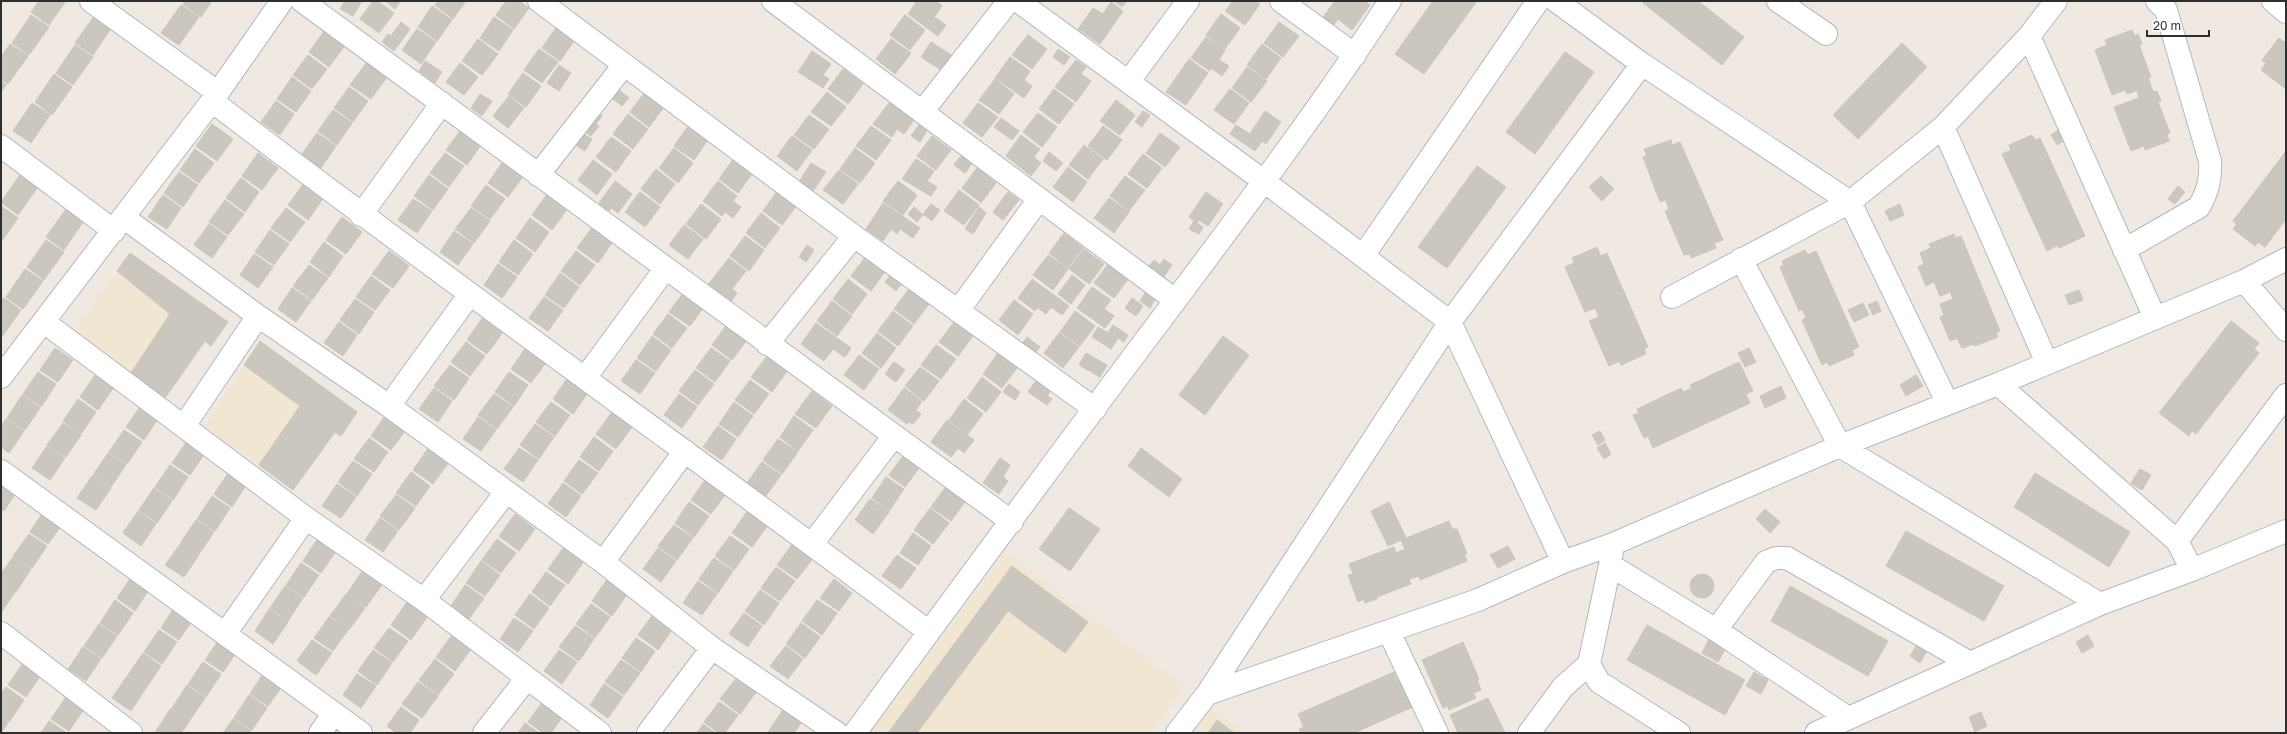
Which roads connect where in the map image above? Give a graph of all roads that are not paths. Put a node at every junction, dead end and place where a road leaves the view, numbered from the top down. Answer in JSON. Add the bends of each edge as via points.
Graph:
{"nodes":[{"id":1,"x":91,"y":1,"type":"edge"},
{"id":2,"x":282,"y":1,"type":"edge"},
{"id":3,"x":302,"y":1,"type":"edge"},
{"id":4,"x":539,"y":1,"type":"edge"},
{"id":5,"x":773,"y":1,"type":"edge"},
{"id":6,"x":1009,"y":1,"type":"edge"},
{"id":7,"x":1018,"y":1,"type":"edge"},
{"id":8,"x":1188,"y":1,"type":"edge"},
{"id":9,"x":1281,"y":1,"type":"edge"},
{"id":10,"x":1390,"y":1,"type":"edge"},
{"id":11,"x":1538,"y":1,"type":"edge"},
{"id":12,"x":1556,"y":1,"type":"edge"},
{"id":13,"x":1778,"y":1,"type":"edge"},
{"id":14,"x":2056,"y":1,"type":"edge"},
{"id":15,"x":2157,"y":1,"type":"edge"},
{"id":16,"x":2273,"y":1,"type":"edge"},
{"id":17,"x":2286,"y":12,"type":"edge"},
{"id":18,"x":1826,"y":34,"type":"dead end"},
{"id":19,"x":2029,"y":36,"type":"junction"},
{"id":20,"x":1355,"y":55,"type":"junction"},
{"id":21,"x":1642,"y":64,"type":"junction"},
{"id":22,"x":624,"y":65,"type":"junction"},
{"id":23,"x":1129,"y":81,"type":"junction"},
{"id":24,"x":214,"y":97,"type":"junction"},
{"id":25,"x":442,"y":103,"type":"junction"},
{"id":26,"x":922,"y":112,"type":"junction"},
{"id":27,"x":1943,"y":127,"type":"junction"},
{"id":28,"x":1,"y":146,"type":"edge"},
{"id":29,"x":538,"y":175,"type":"junction"},
{"id":30,"x":1265,"y":182,"type":"junction"},
{"id":31,"x":1039,"y":199,"type":"junction"},
{"id":32,"x":1850,"y":202,"type":"junction"},
{"id":33,"x":361,"y":215,"type":"junction"},
{"id":34,"x":119,"y":224,"type":"junction"},
{"id":35,"x":854,"y":236,"type":"junction"},
{"id":36,"x":2124,"y":250,"type":"junction"},
{"id":37,"x":1364,"y":256,"type":"junction"},
{"id":38,"x":1741,"y":259,"type":"junction"},
{"id":39,"x":2286,"y":259,"type":"edge"},
{"id":40,"x":665,"y":269,"type":"junction"},
{"id":41,"x":2244,"y":281,"type":"junction"},
{"id":42,"x":470,"y":294,"type":"junction"},
{"id":43,"x":1672,"y":297,"type":"dead end"},
{"id":44,"x":1175,"y":300,"type":"junction"},
{"id":45,"x":958,"y":311,"type":"junction"},
{"id":46,"x":258,"y":316,"type":"junction"},
{"id":47,"x":2155,"y":318,"type":"junction"},
{"id":48,"x":44,"y":322,"type":"junction"},
{"id":49,"x":1450,"y":322,"type":"junction"},
{"id":50,"x":2286,"y":330,"type":"edge"},
{"id":51,"x":768,"y":344,"type":"junction"},
{"id":52,"x":2047,"y":363,"type":"junction"},
{"id":53,"x":4,"y":367,"type":"edge"},
{"id":54,"x":585,"y":378,"type":"junction"},
{"id":55,"x":1998,"y":384,"type":"junction"},
{"id":56,"x":2286,"y":395,"type":"edge"},
{"id":57,"x":1947,"y":402,"type":"junction"},
{"id":58,"x":389,"y":406,"type":"junction"},
{"id":59,"x":1094,"y":409,"type":"junction"},
{"id":60,"x":184,"y":426,"type":"junction"},
{"id":61,"x":893,"y":437,"type":"junction"},
{"id":62,"x":1840,"y":446,"type":"junction"},
{"id":63,"x":685,"y":451,"type":"junction"},
{"id":64,"x":1,"y":471,"type":"edge"},
{"id":65,"x":506,"y":492,"type":"junction"},
{"id":66,"x":306,"y":518,"type":"junction"},
{"id":67,"x":1012,"y":522,"type":"junction"},
{"id":68,"x":2286,"y":531,"type":"edge"},
{"id":69,"x":2177,"y":541,"type":"junction"},
{"id":70,"x":812,"y":544,"type":"junction"},
{"id":71,"x":1611,"y":554,"type":"junction"},
{"id":72,"x":603,"y":562,"type":"junction"},
{"id":73,"x":1563,"y":562,"type":"junction"},
{"id":74,"x":2192,"y":570,"type":"junction"},
{"id":75,"x":424,"y":600,"type":"junction"},
{"id":76,"x":2100,"y":604,"type":"junction"},
{"id":77,"x":1716,"y":630,"type":"junction"},
{"id":78,"x":929,"y":632,"type":"junction"},
{"id":79,"x":1389,"y":632,"type":"junction"},
{"id":80,"x":1,"y":633,"type":"edge"},
{"id":81,"x":224,"y":634,"type":"junction"},
{"id":82,"x":712,"y":648,"type":"junction"},
{"id":83,"x":1970,"y":663,"type":"junction"},
{"id":84,"x":1589,"y":664,"type":"junction"},
{"id":85,"x":527,"y":678,"type":"junction"},
{"id":86,"x":1207,"y":694,"type":"junction"},
{"id":87,"x":334,"y":713,"type":"junction"},
{"id":88,"x":1848,"y":718,"type":"junction"},
{"id":89,"x":131,"y":733,"type":"edge"},
{"id":90,"x":320,"y":733,"type":"edge"},
{"id":91,"x":361,"y":733,"type":"edge"},
{"id":92,"x":484,"y":733,"type":"edge"},
{"id":93,"x":600,"y":733,"type":"edge"},
{"id":94,"x":648,"y":733,"type":"edge"},
{"id":95,"x":837,"y":733,"type":"edge"},
{"id":96,"x":856,"y":733,"type":"edge"},
{"id":97,"x":1177,"y":733,"type":"edge"},
{"id":98,"x":1437,"y":733,"type":"edge"},
{"id":99,"x":1529,"y":733,"type":"edge"},
{"id":100,"x":1679,"y":733,"type":"edge"},
{"id":101,"x":1816,"y":733,"type":"edge"}],
"edges":[{"from":1,"to":24,"type":"street"},
{"from":2,"to":24,"type":"street"},
{"from":3,"to":25,"type":"street"},
{"from":4,"to":22,"type":"street"},
{"from":5,"to":26,"type":"street"},
{"from":6,"to":26,"type":"street"},
{"from":7,"to":23,"type":"street"},
{"from":8,"to":23,"type":"street"},
{"from":9,"to":20,"type":"street"},
{"from":10,"to":20,"type":"street"},
{"from":11,"to":37,"type":"street"},
{"from":12,"to":21,"type":"street"},
{"from":13,"to":18,"type":"street"},
{"from":14,"to":19,"type":"street"},
{"from":15,"to":36,"type":"street","via":[[2166,10],[2210,161],[2211,178],[2199,207]]},
{"from":16,"to":17,"type":"street"},
{"from":19,"to":27,"type":"street"},
{"from":19,"to":36,"type":"street"},
{"from":20,"to":30,"type":"street"},
{"from":21,"to":32,"type":"street"},
{"from":21,"to":49,"type":"street"},
{"from":22,"to":29,"type":"street"},
{"from":22,"to":35,"type":"street"},
{"from":23,"to":30,"type":"street"},
{"from":24,"to":33,"type":"street"},
{"from":24,"to":34,"type":"street"},
{"from":25,"to":29,"type":"street"},
{"from":25,"to":33,"type":"street"},
{"from":26,"to":31,"type":"street"},
{"from":27,"to":32,"type":"street"},
{"from":27,"to":52,"type":"street"},
{"from":28,"to":34,"type":"street"},
{"from":29,"to":40,"type":"street"},
{"from":30,"to":37,"type":"street"},
{"from":30,"to":44,"type":"street"},
{"from":31,"to":44,"type":"street"},
{"from":31,"to":45,"type":"street"},
{"from":32,"to":38,"type":"street"},
{"from":32,"to":57,"type":"street"},
{"from":33,"to":42,"type":"street"},
{"from":34,"to":46,"type":"street"},
{"from":34,"to":48,"type":"street"},
{"from":35,"to":45,"type":"street"},
{"from":35,"to":51,"type":"street"},
{"from":36,"to":47,"type":"street"},
{"from":37,"to":49,"type":"street"},
{"from":38,"to":43,"type":"street"},
{"from":38,"to":62,"type":"street"},
{"from":39,"to":41,"type":"street"},
{"from":40,"to":51,"type":"street"},
{"from":40,"to":54,"type":"street"},
{"from":41,"to":47,"type":"street"},
{"from":41,"to":50,"type":"street"},
{"from":42,"to":54,"type":"street"},
{"from":42,"to":58,"type":"street"},
{"from":44,"to":59,"type":"street"},
{"from":45,"to":59,"type":"street"},
{"from":46,"to":58,"type":"street"},
{"from":46,"to":60,"type":"street"},
{"from":47,"to":52,"type":"street"},
{"from":48,"to":53,"type":"street"},
{"from":48,"to":60,"type":"street"},
{"from":49,"to":73,"type":"street"},
{"from":49,"to":86,"type":"street"},
{"from":51,"to":61,"type":"street"},
{"from":52,"to":55,"type":"street"},
{"from":54,"to":63,"type":"street"},
{"from":55,"to":57,"type":"street"},
{"from":55,"to":69,"type":"street"},
{"from":56,"to":69,"type":"street"},
{"from":57,"to":62,"type":"street"},
{"from":58,"to":65,"type":"street"},
{"from":59,"to":67,"type":"street"},
{"from":60,"to":66,"type":"street"},
{"from":61,"to":67,"type":"street"},
{"from":61,"to":70,"type":"street"},
{"from":62,"to":71,"type":"street"},
{"from":62,"to":76,"type":"street"},
{"from":63,"to":70,"type":"street"},
{"from":63,"to":72,"type":"street"},
{"from":64,"to":81,"type":"street"},
{"from":65,"to":72,"type":"street"},
{"from":65,"to":75,"type":"street"},
{"from":66,"to":75,"type":"street"},
{"from":66,"to":81,"type":"street"},
{"from":67,"to":78,"type":"street"},
{"from":68,"to":74,"type":"street"},
{"from":69,"to":74,"type":"street"},
{"from":70,"to":78,"type":"street"},
{"from":71,"to":73,"type":"street"},
{"from":71,"to":77,"type":"street"},
{"from":71,"to":84,"type":"street"},
{"from":72,"to":82,"type":"street"},
{"from":73,"to":79,"type":"street","via":[[1478,600]]},
{"from":74,"to":76,"type":"street"},
{"from":75,"to":85,"type":"street"},
{"from":76,"to":83,"type":"street"},
{"from":77,"to":83,"type":"street","via":[[1766,562],[1776,558],[1787,558]]},
{"from":77,"to":88,"type":"street"},
{"from":78,"to":96,"type":"street"},
{"from":79,"to":86,"type":"street"},
{"from":79,"to":98,"type":"street"},
{"from":80,"to":89,"type":"street"},
{"from":81,"to":87,"type":"street"},
{"from":82,"to":94,"type":"street"},
{"from":82,"to":95,"type":"street"},
{"from":83,"to":88,"type":"street"},
{"from":84,"to":99,"type":"street","via":[[1563,687]]},
{"from":84,"to":100,"type":"street","via":[[1599,682]]},
{"from":85,"to":92,"type":"street"},
{"from":85,"to":93,"type":"street"},
{"from":86,"to":97,"type":"street"},
{"from":87,"to":90,"type":"street"},
{"from":87,"to":91,"type":"street"},
{"from":88,"to":101,"type":"street"}]}
